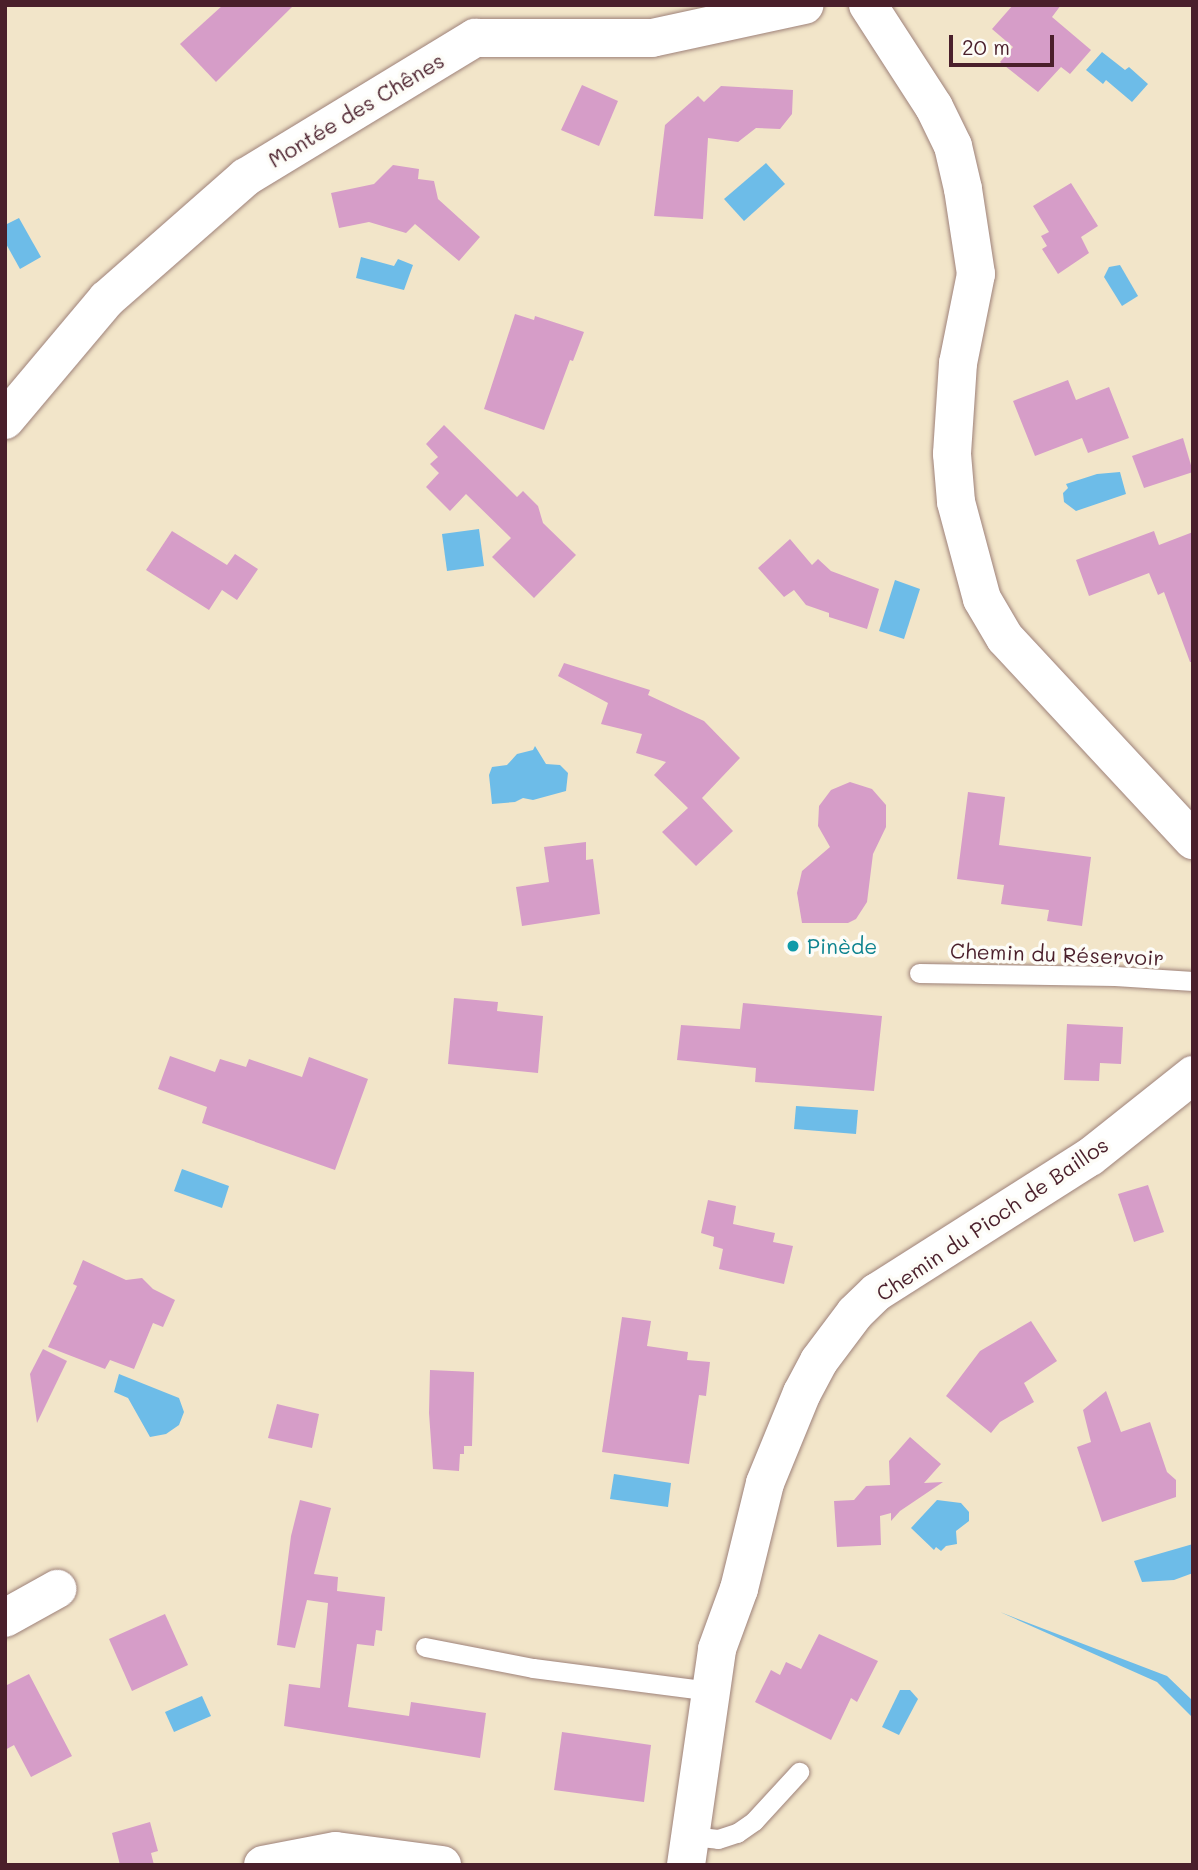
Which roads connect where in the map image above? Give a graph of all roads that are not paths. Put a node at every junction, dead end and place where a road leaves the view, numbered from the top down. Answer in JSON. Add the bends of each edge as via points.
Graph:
{"nodes":[{"id":1,"x":804,"y":5,"type":"edge"},
{"id":2,"x":868,"y":5,"type":"edge"},
{"id":3,"x":5,"y":420,"type":"edge"},
{"id":4,"x":1193,"y":841,"type":"edge"},
{"id":5,"x":919,"y":973,"type":"dead end"},
{"id":6,"x":1193,"y":981,"type":"edge"},
{"id":7,"x":1193,"y":1075,"type":"edge"},
{"id":8,"x":57,"y":1590,"type":"dead end"},
{"id":9,"x":5,"y":1618,"type":"edge"},
{"id":10,"x":425,"y":1647,"type":"dead end"},
{"id":11,"x":710,"y":1691,"type":"junction"},
{"id":12,"x":799,"y":1772,"type":"dead end"},
{"id":13,"x":688,"y":1850,"type":"edge"},
{"id":14,"x":263,"y":1865,"type":"edge"},
{"id":15,"x":442,"y":1865,"type":"edge"}],
"edges":[{"from":1,"to":3,"type":"street","name":"Montée des Chênes","via":[[652,38],[475,38],[246,177],[107,299]]},
{"from":2,"to":4,"type":"street","via":[[934,107],[953,146],[975,252],[976,274],[958,363],[952,454],[956,502],[982,599],[1004,638]]},
{"from":5,"to":6,"type":"lane","name":"Chemin du Réservoir"},
{"from":7,"to":11,"type":"street","name":"Chemin du Pioch de Baillos","via":[[1090,1157],[877,1292],[855,1313],[802,1393],[765,1483],[739,1589],[717,1649]]},
{"from":8,"to":9,"type":"street"},
{"from":10,"to":11,"type":"lane","via":[[533,1668]]},
{"from":11,"to":13,"type":"street","name":"Chemin du Pioch de Baillos"},
{"from":12,"to":13,"type":"lane","via":[[737,1833]]},
{"from":14,"to":15,"type":"street","via":[[336,1851]]}]}
